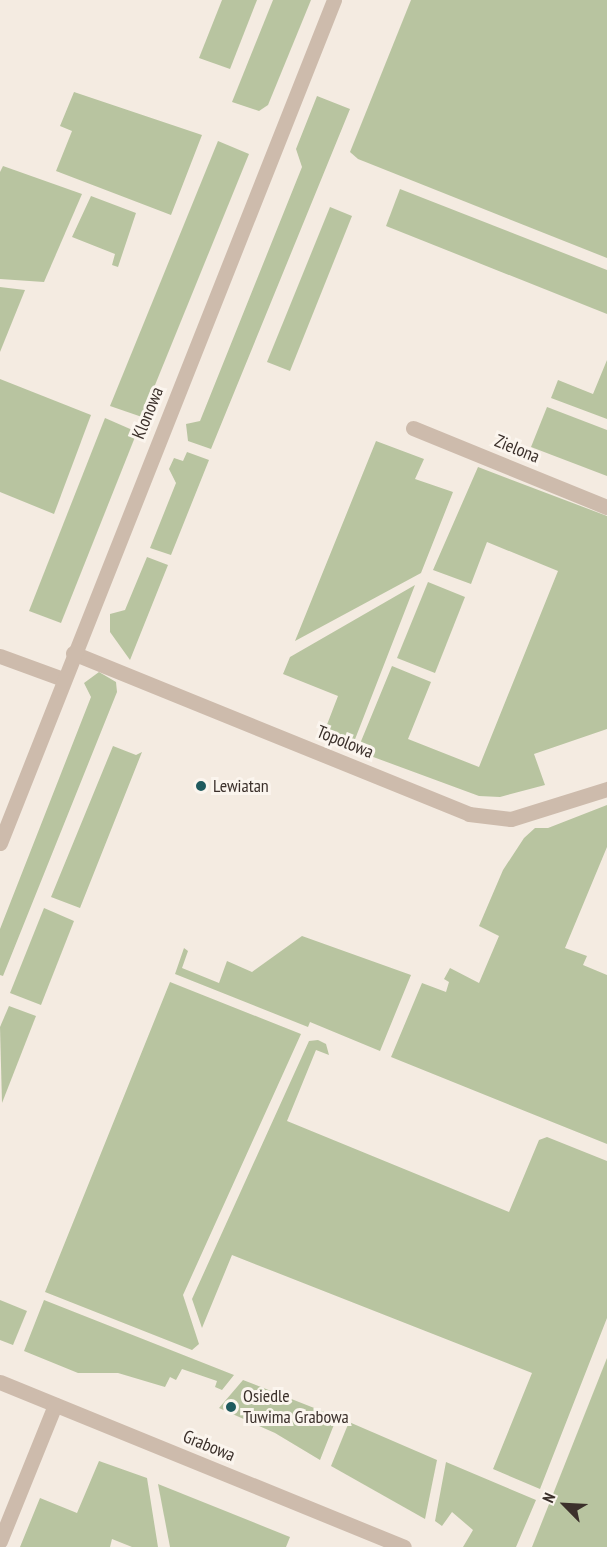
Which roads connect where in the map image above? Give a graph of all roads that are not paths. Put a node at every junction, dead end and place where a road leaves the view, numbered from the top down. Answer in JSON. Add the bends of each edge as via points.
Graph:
{"nodes":[{"id":1,"x":334,"y":0,"type":"edge"},
{"id":2,"x":412,"y":428,"type":"dead end"},
{"id":3,"x":607,"y":507,"type":"edge"},
{"id":4,"x":73,"y":653,"type":"junction"},
{"id":5,"x":0,"y":656,"type":"edge"},
{"id":6,"x":63,"y":679,"type":"junction"},
{"id":7,"x":607,"y":789,"type":"edge"},
{"id":8,"x":0,"y":843,"type":"edge"},
{"id":9,"x":0,"y":1382,"type":"edge"},
{"id":10,"x":55,"y":1405,"type":"junction"},
{"id":11,"x":0,"y":1541,"type":"edge"},
{"id":12,"x":404,"y":1547,"type":"edge"}],
"edges":[{"from":1,"to":4,"type":"street","name":"Klonowa"},
{"from":2,"to":3,"type":"street","name":"Zielona"},
{"from":4,"to":6,"type":"street","name":"Klonowa"},
{"from":4,"to":7,"type":"street","name":"Topolowa","via":[[469,814],[511,819]]},
{"from":5,"to":6,"type":"street"},
{"from":6,"to":8,"type":"street","name":"Klonowa"},
{"from":9,"to":10,"type":"street","name":"Grabowa"},
{"from":10,"to":11,"type":"street"},
{"from":10,"to":12,"type":"street","name":"Grabowa"}]}
